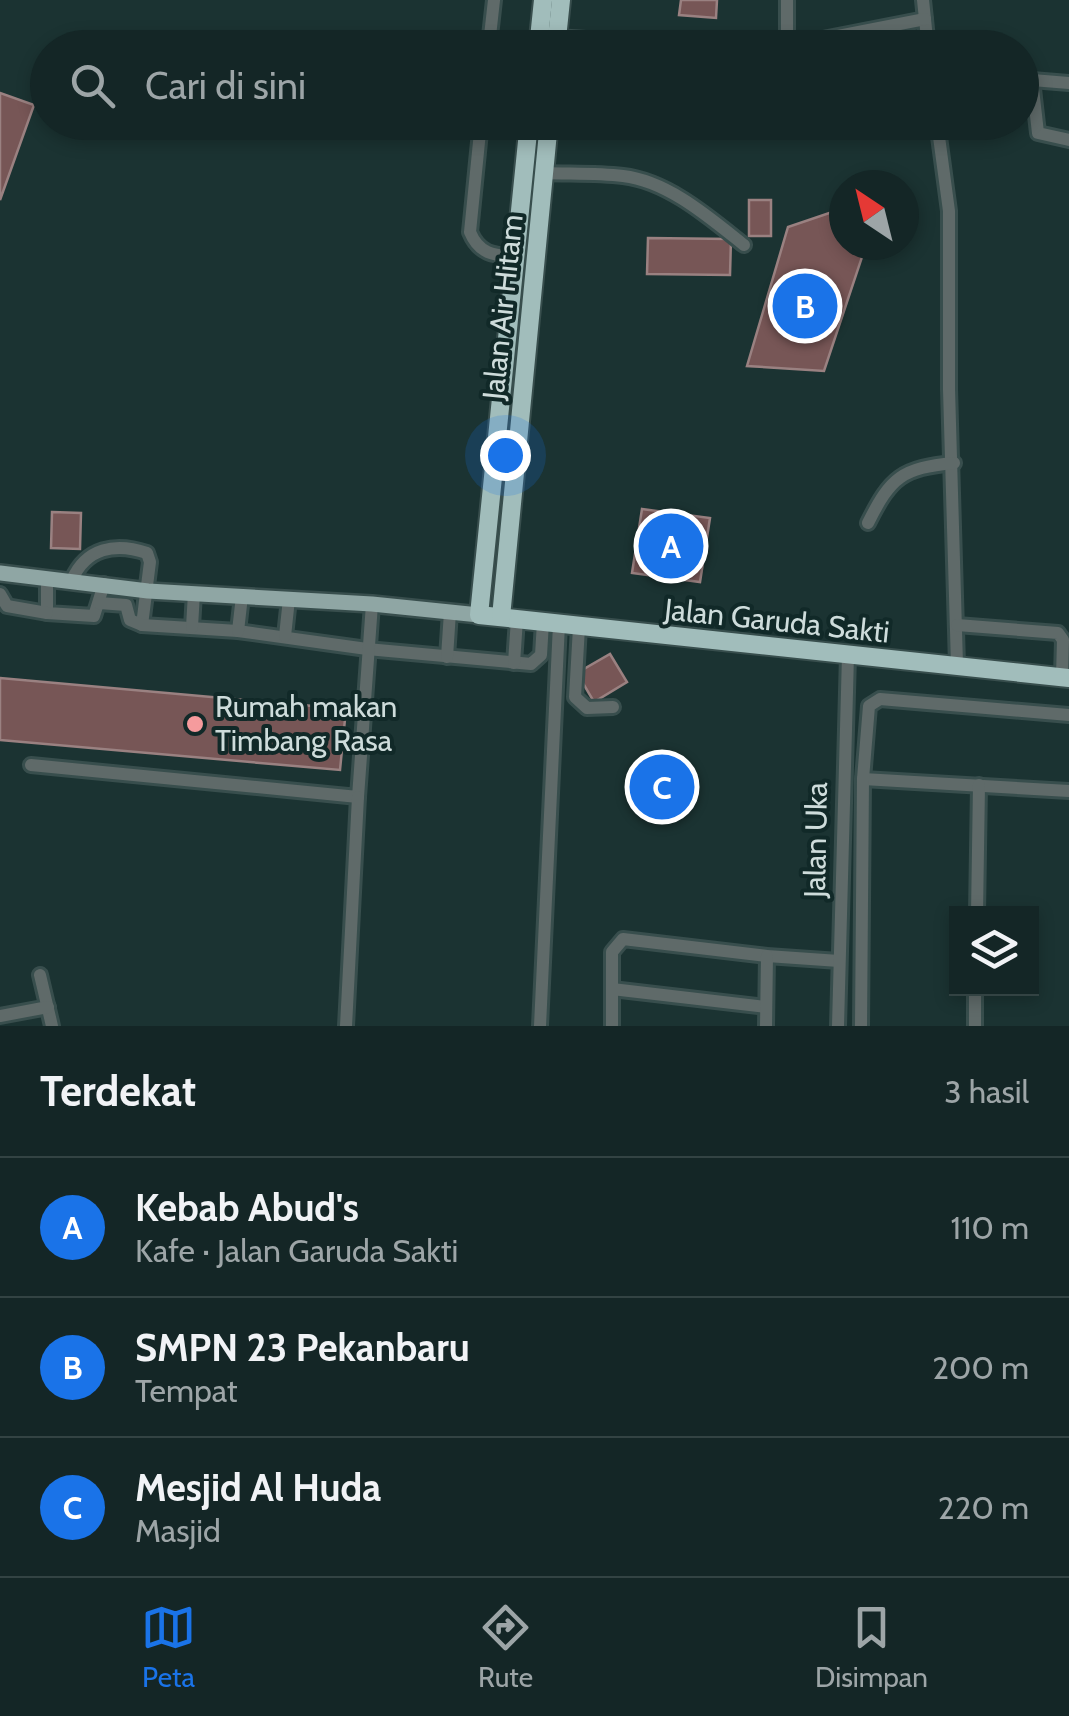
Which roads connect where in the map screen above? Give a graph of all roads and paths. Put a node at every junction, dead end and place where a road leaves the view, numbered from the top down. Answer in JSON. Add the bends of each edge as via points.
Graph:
{"nodes":[{"id":1,"x":494,"y":0,"type":"edge"},
{"id":2,"x":543,"y":0,"type":"edge"},
{"id":3,"x":561,"y":0,"type":"edge"},
{"id":4,"x":787,"y":0,"type":"edge"},
{"id":5,"x":923,"y":0,"type":"edge"},
{"id":6,"x":924,"y":19,"type":"junction"},
{"id":7,"x":491,"y":30,"type":"edge"},
{"id":8,"x":546,"y":30,"type":"edge"},
{"id":9,"x":551,"y":30,"type":"edge"},
{"id":10,"x":787,"y":30,"type":"edge"},
{"id":11,"x":868,"y":30,"type":"edge"},
{"id":12,"x":926,"y":30,"type":"edge"},
{"id":13,"x":1039,"y":80,"type":"edge"},
{"id":14,"x":1069,"y":83,"type":"edge"},
{"id":15,"x":1039,"y":133,"type":"edge"},
{"id":16,"x":479,"y":140,"type":"edge"},
{"id":17,"x":527,"y":140,"type":"edge"},
{"id":18,"x":547,"y":140,"type":"edge"},
{"id":19,"x":939,"y":140,"type":"edge"},
{"id":20,"x":1069,"y":140,"type":"edge"},
{"id":21,"x":544,"y":173,"type":"junction"},
{"id":22,"x":744,"y":245,"type":"dead end"},
{"id":23,"x":516,"y":257,"type":"junction"},
{"id":24,"x":954,"y":463,"type":"junction"},
{"id":25,"x":868,"y":523,"type":"dead end"},
{"id":26,"x":0,"y":573,"type":"edge"},
{"id":27,"x":46,"y":578,"type":"junction"},
{"id":28,"x":72,"y":580,"type":"junction"},
{"id":29,"x":104,"y":584,"type":"junction"},
{"id":30,"x":144,"y":590,"type":"junction"},
{"id":31,"x":194,"y":593,"type":"junction"},
{"id":32,"x":0,"y":594,"type":"edge"},
{"id":33,"x":242,"y":596,"type":"junction"},
{"id":34,"x":289,"y":599,"type":"junction"},
{"id":35,"x":99,"y":604,"type":"junction"},
{"id":36,"x":372,"y":604,"type":"junction"},
{"id":37,"x":450,"y":612,"type":"junction"},
{"id":38,"x":47,"y":614,"type":"junction"},
{"id":39,"x":479,"y":615,"type":"junction"},
{"id":40,"x":509,"y":618,"type":"junction"},
{"id":41,"x":551,"y":623,"type":"junction"},
{"id":42,"x":142,"y":625,"type":"junction"},
{"id":43,"x":957,"y":625,"type":"junction"},
{"id":44,"x":192,"y":627,"type":"junction"},
{"id":45,"x":579,"y":627,"type":"junction"},
{"id":46,"x":238,"y":631,"type":"junction"},
{"id":47,"x":285,"y":636,"type":"junction"},
{"id":48,"x":367,"y":649,"type":"junction"},
{"id":49,"x":848,"y":655,"type":"junction"},
{"id":50,"x":448,"y":657,"type":"junction"},
{"id":51,"x":514,"y":663,"type":"junction"},
{"id":52,"x":957,"y":666,"type":"junction"},
{"id":53,"x":1066,"y":678,"type":"edge"},
{"id":54,"x":612,"y":707,"type":"dead end"},
{"id":55,"x":1069,"y":716,"type":"edge"},
{"id":56,"x":31,"y":765,"type":"dead end"},
{"id":57,"x":863,"y":779,"type":"junction"},
{"id":58,"x":979,"y":786,"type":"junction"},
{"id":59,"x":1069,"y":791,"type":"edge"},
{"id":60,"x":358,"y":797,"type":"junction"},
{"id":61,"x":977,"y":906,"type":"edge"},
{"id":62,"x":767,"y":956,"type":"junction"},
{"id":63,"x":839,"y":961,"type":"junction"},
{"id":64,"x":40,"y":974,"type":"dead end"},
{"id":65,"x":612,"y":989,"type":"junction"},
{"id":66,"x":975,"y":996,"type":"edge"},
{"id":67,"x":48,"y":1006,"type":"junction"},
{"id":68,"x":766,"y":1007,"type":"junction"},
{"id":69,"x":0,"y":1016,"type":"edge"},
{"id":70,"x":52,"y":1026,"type":"edge"},
{"id":71,"x":346,"y":1026,"type":"edge"},
{"id":72,"x":540,"y":1026,"type":"edge"},
{"id":73,"x":612,"y":1026,"type":"edge"},
{"id":74,"x":766,"y":1026,"type":"edge"},
{"id":75,"x":838,"y":1026,"type":"edge"},
{"id":76,"x":861,"y":1026,"type":"edge"},
{"id":77,"x":974,"y":1026,"type":"edge"}],
"edges":[{"from":1,"to":7,"type":"street"},
{"from":2,"to":8,"type":"highway"},
{"from":3,"to":9,"type":"highway"},
{"from":4,"to":10,"type":"street"},
{"from":5,"to":6,"type":"street"},
{"from":6,"to":11,"type":"street"},
{"from":6,"to":12,"type":"street"},
{"from":13,"to":14,"type":"street"},
{"from":15,"to":20,"type":"street"},
{"from":16,"to":23,"type":"street","via":[[470,232],[490,255]]},
{"from":17,"to":23,"type":"highway","name":"Jalan Air Hitam"},
{"from":18,"to":21,"type":"highway","name":"Jalan Air Hitam"},
{"from":19,"to":24,"type":"street","via":[[948,212]]},
{"from":21,"to":22,"type":"street","via":[[626,176],[706,214]]},
{"from":21,"to":40,"type":"highway","name":"Jalan Air Hitam"},
{"from":23,"to":39,"type":"highway","name":"Jalan Air Hitam"},
{"from":24,"to":25,"type":"street","via":[[900,475]]},
{"from":24,"to":43,"type":"street"},
{"from":26,"to":27,"type":"main road"},
{"from":27,"to":28,"type":"main road"},
{"from":27,"to":38,"type":"street"},
{"from":28,"to":29,"type":"main road"},
{"from":28,"to":30,"type":"street","via":[[94,553],[131,548],[150,557]]},
{"from":29,"to":30,"type":"main road"},
{"from":29,"to":35,"type":"street"},
{"from":30,"to":31,"type":"main road"},
{"from":30,"to":42,"type":"street"},
{"from":31,"to":33,"type":"main road"},
{"from":31,"to":44,"type":"street"},
{"from":32,"to":38,"type":"street","via":[[7,606]]},
{"from":33,"to":34,"type":"main road"},
{"from":33,"to":46,"type":"street"},
{"from":34,"to":36,"type":"main road"},
{"from":34,"to":47,"type":"street"},
{"from":35,"to":38,"type":"street","via":[[94,616]]},
{"from":35,"to":42,"type":"street","via":[[126,605],[130,620]]},
{"from":36,"to":37,"type":"main road"},
{"from":36,"to":48,"type":"street"},
{"from":37,"to":39,"type":"main road"},
{"from":37,"to":50,"type":"street"},
{"from":39,"to":40,"type":"highway","name":"Jalan Garuda Sakti"},
{"from":40,"to":41,"type":"highway","name":"Jalan Garuda Sakti"},
{"from":40,"to":51,"type":"street"},
{"from":41,"to":45,"type":"highway","name":"Jalan Garuda Sakti"},
{"from":41,"to":51,"type":"street","via":[[541,655],[531,664]]},
{"from":41,"to":72,"type":"street"},
{"from":42,"to":44,"type":"street"},
{"from":43,"to":52,"type":"street"},
{"from":43,"to":53,"type":"street","via":[[1058,633]]},
{"from":44,"to":46,"type":"street"},
{"from":45,"to":49,"type":"highway","name":"Jalan Garuda Sakti"},
{"from":45,"to":54,"type":"street","via":[[576,700],[587,708]]},
{"from":46,"to":47,"type":"street"},
{"from":47,"to":48,"type":"street"},
{"from":48,"to":50,"type":"street"},
{"from":48,"to":60,"type":"street"},
{"from":49,"to":52,"type":"highway","name":"Jalan Garuda Sakti"},
{"from":49,"to":63,"type":"street","name":"Jalan Uka"},
{"from":50,"to":51,"type":"street"},
{"from":52,"to":53,"type":"highway","name":"Jalan Garuda Sakti"},
{"from":55,"to":57,"type":"street","via":[[878,700],[868,711]]},
{"from":56,"to":60,"type":"street"},
{"from":57,"to":58,"type":"street"},
{"from":57,"to":76,"type":"street"},
{"from":58,"to":59,"type":"street"},
{"from":58,"to":61,"type":"street"},
{"from":60,"to":71,"type":"street"},
{"from":62,"to":63,"type":"street"},
{"from":62,"to":65,"type":"street","via":[[623,939],[612,952]]},
{"from":62,"to":68,"type":"street"},
{"from":63,"to":75,"type":"street","name":"Jalan Uka"},
{"from":64,"to":67,"type":"street"},
{"from":65,"to":68,"type":"street"},
{"from":65,"to":73,"type":"street"},
{"from":66,"to":77,"type":"street"},
{"from":67,"to":69,"type":"street"},
{"from":67,"to":70,"type":"street"},
{"from":68,"to":74,"type":"street"}]}
